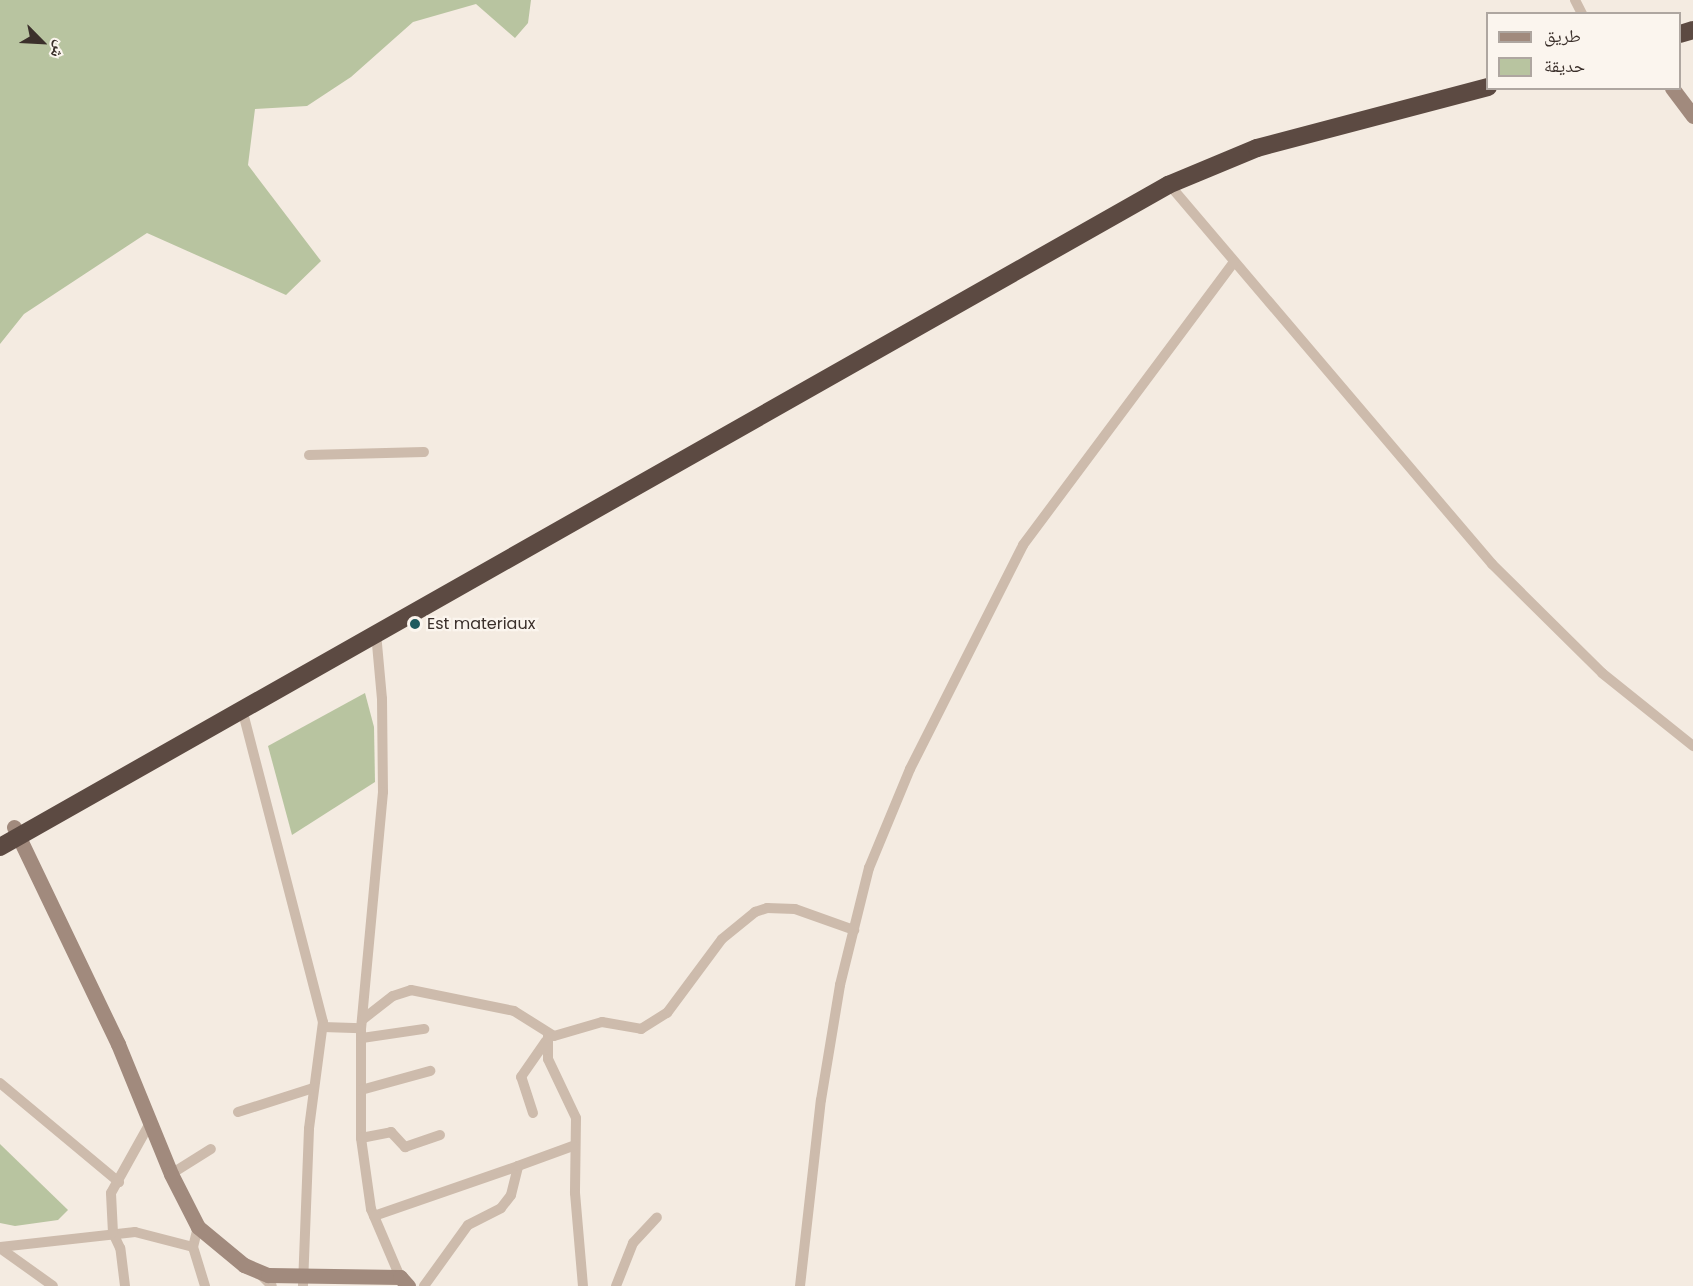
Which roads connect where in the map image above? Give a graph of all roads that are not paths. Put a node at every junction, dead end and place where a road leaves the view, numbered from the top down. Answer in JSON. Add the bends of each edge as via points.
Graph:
{"nodes":[{"id":1,"x":1486,"y":77,"type":"edge"},
{"id":2,"x":1486,"y":88,"type":"edge"},
{"id":3,"x":1674,"y":90,"type":"edge"},
{"id":4,"x":1693,"y":116,"type":"edge"},
{"id":5,"x":1167,"y":181,"type":"junction"},
{"id":6,"x":1234,"y":262,"type":"junction"},
{"id":7,"x":424,"y":452,"type":"dead end"},
{"id":8,"x":309,"y":455,"type":"dead end"},
{"id":9,"x":376,"y":633,"type":"junction"},
{"id":10,"x":242,"y":709,"type":"junction"},
{"id":11,"x":1693,"y":746,"type":"edge"},
{"id":12,"x":11,"y":833,"type":"edge"},
{"id":13,"x":0,"y":847,"type":"edge"},
{"id":14,"x":854,"y":930,"type":"junction"},
{"id":15,"x":323,"y":1028,"type":"junction"},
{"id":16,"x":362,"y":1029,"type":"junction"},
{"id":17,"x":424,"y":1029,"type":"dead end"},
{"id":18,"x":547,"y":1037,"type":"junction"},
{"id":19,"x":430,"y":1071,"type":"dead end"},
{"id":20,"x":0,"y":1083,"type":"edge"},
{"id":21,"x":314,"y":1088,"type":"junction"},
{"id":22,"x":361,"y":1090,"type":"junction"},
{"id":23,"x":238,"y":1112,"type":"dead end"},
{"id":24,"x":533,"y":1113,"type":"dead end"},
{"id":25,"x":151,"y":1121,"type":"junction"},
{"id":26,"x":440,"y":1135,"type":"dead end"},
{"id":27,"x":361,"y":1138,"type":"junction"},
{"id":28,"x":573,"y":1146,"type":"junction"},
{"id":29,"x":211,"y":1149,"type":"dead end"},
{"id":30,"x":518,"y":1166,"type":"junction"},
{"id":31,"x":171,"y":1174,"type":"junction"},
{"id":32,"x":119,"y":1182,"type":"junction"},
{"id":33,"x":374,"y":1216,"type":"junction"},
{"id":34,"x":657,"y":1216,"type":"dead end"},
{"id":35,"x":198,"y":1227,"type":"junction"},
{"id":36,"x":114,"y":1233,"type":"junction"},
{"id":37,"x":193,"y":1246,"type":"junction"},
{"id":38,"x":0,"y":1248,"type":"edge"},
{"id":39,"x":259,"y":1272,"type":"junction"},
{"id":40,"x":304,"y":1280,"type":"edge"},
{"id":41,"x":405,"y":1283,"type":"edge"},
{"id":42,"x":53,"y":1286,"type":"edge"},
{"id":43,"x":125,"y":1286,"type":"edge"},
{"id":44,"x":205,"y":1286,"type":"edge"},
{"id":45,"x":272,"y":1286,"type":"edge"},
{"id":46,"x":424,"y":1286,"type":"edge"},
{"id":47,"x":583,"y":1286,"type":"edge"},
{"id":48,"x":616,"y":1286,"type":"edge"},
{"id":49,"x":800,"y":1286,"type":"edge"}],
"edges":[{"from":1,"to":5,"type":"highway","via":[[1290,127]]},
{"from":2,"to":5,"type":"highway","via":[[1257,148]]},
{"from":3,"to":4,"type":"street"},
{"from":5,"to":6,"type":"street"},
{"from":5,"to":9,"type":"highway"},
{"from":5,"to":12,"type":"highway"},
{"from":6,"to":11,"type":"street","via":[[1492,564],[1602,673]]},
{"from":6,"to":14,"type":"street","via":[[1013,562],[910,769],[869,868]]},
{"from":7,"to":8,"type":"street"},
{"from":9,"to":10,"type":"highway"},
{"from":9,"to":16,"type":"street","via":[[382,699],[383,792]]},
{"from":10,"to":12,"type":"highway"},
{"from":10,"to":15,"type":"street","via":[[315,979]]},
{"from":12,"to":13,"type":"highway"},
{"from":12,"to":25,"type":"street"},
{"from":14,"to":18,"type":"street","via":[[807,912],[766,908],[755,912],[722,939],[667,1013],[653,1024],[641,1029],[602,1022]]},
{"from":14,"to":49,"type":"street","via":[[840,986],[821,1100]]},
{"from":15,"to":16,"type":"street"},
{"from":15,"to":21,"type":"street"},
{"from":16,"to":17,"type":"street"},
{"from":16,"to":18,"type":"street","via":[[393,996],[411,990],[514,1011]]},
{"from":16,"to":22,"type":"street"},
{"from":18,"to":24,"type":"street","via":[[520,1077]]},
{"from":18,"to":28,"type":"street","via":[[548,1059],[574,1108]]},
{"from":19,"to":22,"type":"street"},
{"from":20,"to":32,"type":"street"},
{"from":21,"to":23,"type":"street"},
{"from":21,"to":40,"type":"street"},
{"from":22,"to":27,"type":"street"},
{"from":25,"to":31,"type":"street"},
{"from":25,"to":32,"type":"street"},
{"from":26,"to":27,"type":"street","via":[[405,1147],[391,1131]]},
{"from":27,"to":33,"type":"street"},
{"from":28,"to":30,"type":"street"},
{"from":28,"to":47,"type":"street"},
{"from":29,"to":31,"type":"street"},
{"from":30,"to":33,"type":"street"},
{"from":30,"to":46,"type":"street","via":[[511,1196],[501,1208],[468,1225]]},
{"from":31,"to":35,"type":"street"},
{"from":32,"to":36,"type":"street","via":[[111,1193]]},
{"from":33,"to":41,"type":"street"},
{"from":34,"to":48,"type":"street","via":[[633,1243]]},
{"from":35,"to":37,"type":"street"},
{"from":35,"to":39,"type":"street"},
{"from":36,"to":37,"type":"street","via":[[135,1232]]},
{"from":36,"to":38,"type":"street"},
{"from":36,"to":43,"type":"street"},
{"from":37,"to":44,"type":"street"},
{"from":38,"to":42,"type":"street"},
{"from":39,"to":40,"type":"street"},
{"from":39,"to":45,"type":"street"},
{"from":40,"to":41,"type":"street"}]}
